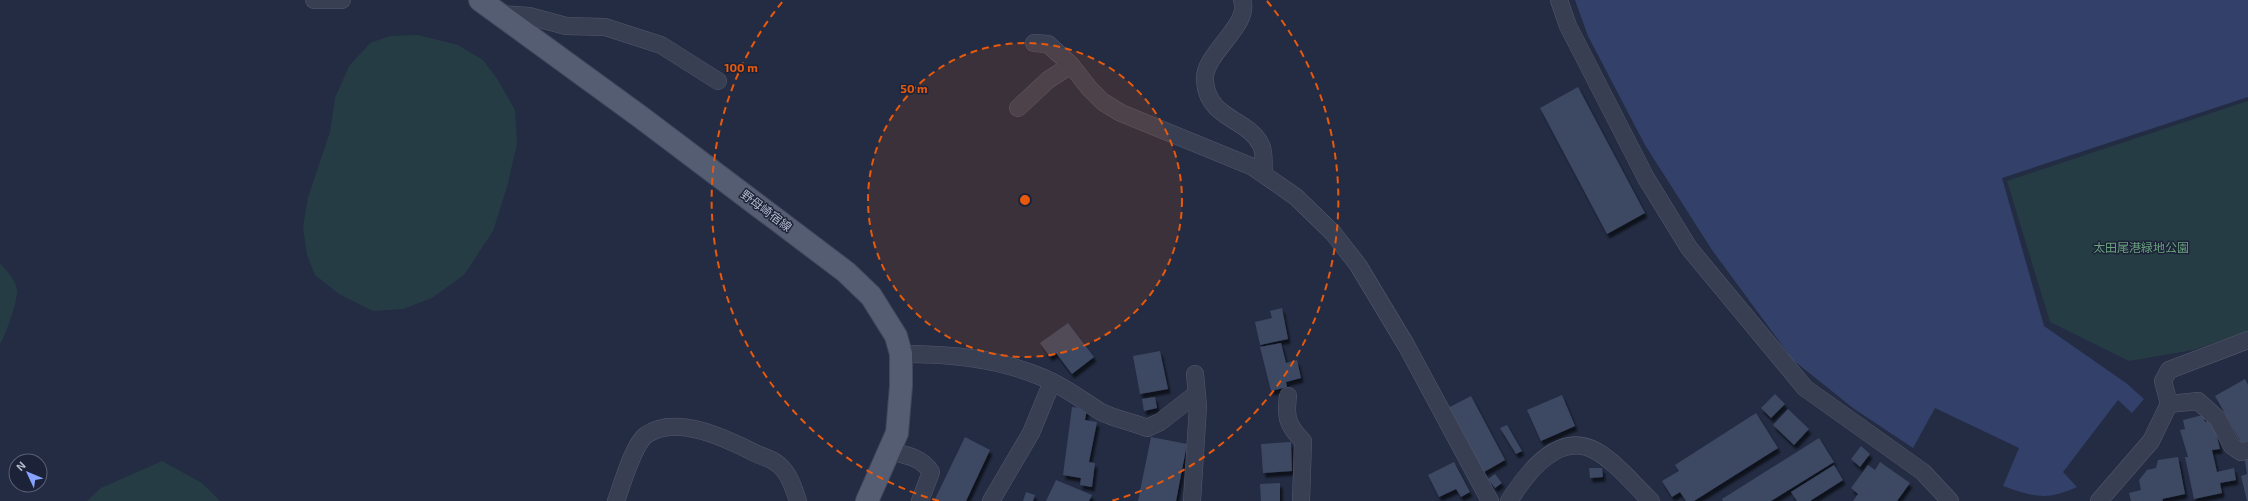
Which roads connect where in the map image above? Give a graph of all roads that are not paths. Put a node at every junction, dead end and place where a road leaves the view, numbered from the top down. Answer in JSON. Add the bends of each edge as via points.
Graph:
{"nodes":[{"id":1,"x":314,"y":0,"type":"edge"},
{"id":2,"x":342,"y":0,"type":"edge"},
{"id":3,"x":480,"y":0,"type":"edge"},
{"id":4,"x":1242,"y":0,"type":"edge"},
{"id":5,"x":1559,"y":0,"type":"edge"},
{"id":6,"x":499,"y":14,"type":"junction"},
{"id":7,"x":1034,"y":43,"type":"dead end"},
{"id":8,"x":1071,"y":65,"type":"junction"},
{"id":9,"x":718,"y":81,"type":"dead end"},
{"id":10,"x":1018,"y":108,"type":"dead end"},
{"id":11,"x":1264,"y":173,"type":"junction"},
{"id":12,"x":2248,"y":340,"type":"edge"},
{"id":13,"x":901,"y":354,"type":"junction"},
{"id":14,"x":1195,"y":374,"type":"dead end"},
{"id":15,"x":1052,"y":382,"type":"junction"},
{"id":16,"x":1196,"y":394,"type":"junction"},
{"id":17,"x":1288,"y":396,"type":"dead end"},
{"id":18,"x":2170,"y":404,"type":"junction"},
{"id":19,"x":2248,"y":450,"type":"edge"},
{"id":20,"x":889,"y":451,"type":"junction"},
{"id":21,"x":1946,"y":500,"type":"edge"},
{"id":22,"x":616,"y":501,"type":"edge"},
{"id":23,"x":798,"y":501,"type":"edge"},
{"id":24,"x":867,"y":501,"type":"edge"},
{"id":25,"x":920,"y":501,"type":"edge"},
{"id":26,"x":991,"y":501,"type":"edge"},
{"id":27,"x":1192,"y":501,"type":"edge"},
{"id":28,"x":1301,"y":501,"type":"edge"},
{"id":29,"x":1490,"y":501,"type":"edge"},
{"id":30,"x":1509,"y":501,"type":"edge"},
{"id":31,"x":1651,"y":501,"type":"edge"},
{"id":32,"x":2099,"y":501,"type":"edge"}],
"edges":[{"from":1,"to":2,"type":"street"},
{"from":3,"to":6,"type":"main road","name":"野母崎宿線"},
{"from":4,"to":11,"type":"street","via":[[1243,14],[1207,68],[1204,80],[1211,103],[1256,137],[1262,147]]},
{"from":5,"to":21,"type":"street","via":[[1568,26],[1646,178],[1689,248],[1805,388],[1923,472]]},
{"from":6,"to":9,"type":"street","via":[[529,16],[566,26],[605,27],[661,45]]},
{"from":6,"to":13,"type":"main road","name":"野母崎宿線","via":[[846,272],[871,296],[896,336]]},
{"from":7,"to":8,"type":"street","via":[[1048,44]]},
{"from":8,"to":10,"type":"street","via":[[1048,80]]},
{"from":8,"to":11,"type":"street","via":[[1103,102],[1121,113]]},
{"from":11,"to":29,"type":"street","via":[[1296,197],[1333,233],[1358,265],[1406,345]]},
{"from":12,"to":18,"type":"street","via":[[2169,370],[2163,381]]},
{"from":13,"to":15,"type":"street","via":[[951,354],[1000,363]]},
{"from":13,"to":20,"type":"main road","name":"野母崎宿線","via":[[897,433]]},
{"from":14,"to":16,"type":"street"},
{"from":15,"to":16,"type":"street","via":[[1103,413],[1147,428],[1160,422]]},
{"from":15,"to":26,"type":"street","via":[[1031,433]]},
{"from":16,"to":27,"type":"street","via":[[1198,406]]},
{"from":17,"to":28,"type":"street","via":[[1286,410],[1290,428],[1303,440]]},
{"from":18,"to":19,"type":"street","via":[[2198,401],[2218,420],[2232,446],[2241,452]]},
{"from":18,"to":32,"type":"street","via":[[2151,441]]},
{"from":20,"to":24,"type":"main road","name":"野母崎宿線"},
{"from":20,"to":25,"type":"street","via":[[915,458],[925,464],[931,472]]},
{"from":22,"to":23,"type":"street","via":[[634,453],[644,436],[664,428],[698,429],[728,439],[776,463],[790,478]]},
{"from":30,"to":31,"type":"street","via":[[1531,469],[1540,461],[1562,449],[1572,447],[1594,450],[1604,456]]}]}
